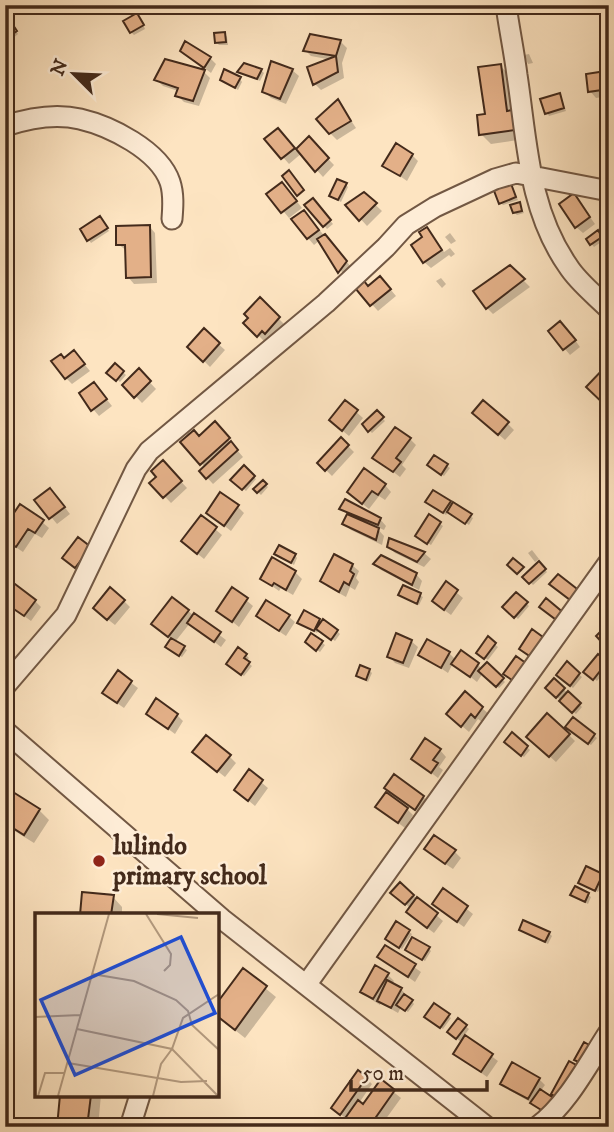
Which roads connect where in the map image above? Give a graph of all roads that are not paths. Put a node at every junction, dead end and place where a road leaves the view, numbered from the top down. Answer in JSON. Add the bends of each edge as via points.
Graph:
{"nodes":[{"id":1,"x":506,"y":5,"type":"edge"},
{"id":2,"x":5,"y":126,"type":"edge"},
{"id":3,"x":530,"y":175,"type":"junction"},
{"id":4,"x":609,"y":191,"type":"edge"},
{"id":5,"x":172,"y":219,"type":"dead end"},
{"id":6,"x":609,"y":309,"type":"edge"},
{"id":7,"x":609,"y":562,"type":"edge"},
{"id":8,"x":5,"y":686,"type":"edge"},
{"id":9,"x":5,"y":731,"type":"edge"},
{"id":10,"x":209,"y":913,"type":"edge"},
{"id":11,"x":220,"y":923,"type":"edge"},
{"id":12,"x":306,"y":985,"type":"junction"},
{"id":13,"x":609,"y":1032,"type":"edge"},
{"id":14,"x":139,"y":1097,"type":"edge"},
{"id":15,"x":130,"y":1127,"type":"edge"},
{"id":16,"x":487,"y":1127,"type":"edge"},
{"id":17,"x":537,"y":1127,"type":"edge"}],
"edges":[{"from":1,"to":3,"type":"street"},
{"from":2,"to":5,"type":"street","via":[[30,118],[80,119],[136,143],[153,157],[170,182]]},
{"from":3,"to":4,"type":"street"},
{"from":3,"to":6,"type":"street","via":[[550,233],[568,267]]},
{"from":3,"to":8,"type":"street","via":[[516,173],[495,179],[406,225],[326,303],[149,451],[66,615]]},
{"from":7,"to":12,"type":"street"},
{"from":9,"to":10,"type":"street"},
{"from":11,"to":12,"type":"street"},
{"from":12,"to":16,"type":"street"},
{"from":13,"to":17,"type":"street","via":[[564,1101]]},
{"from":14,"to":15,"type":"street"}]}
